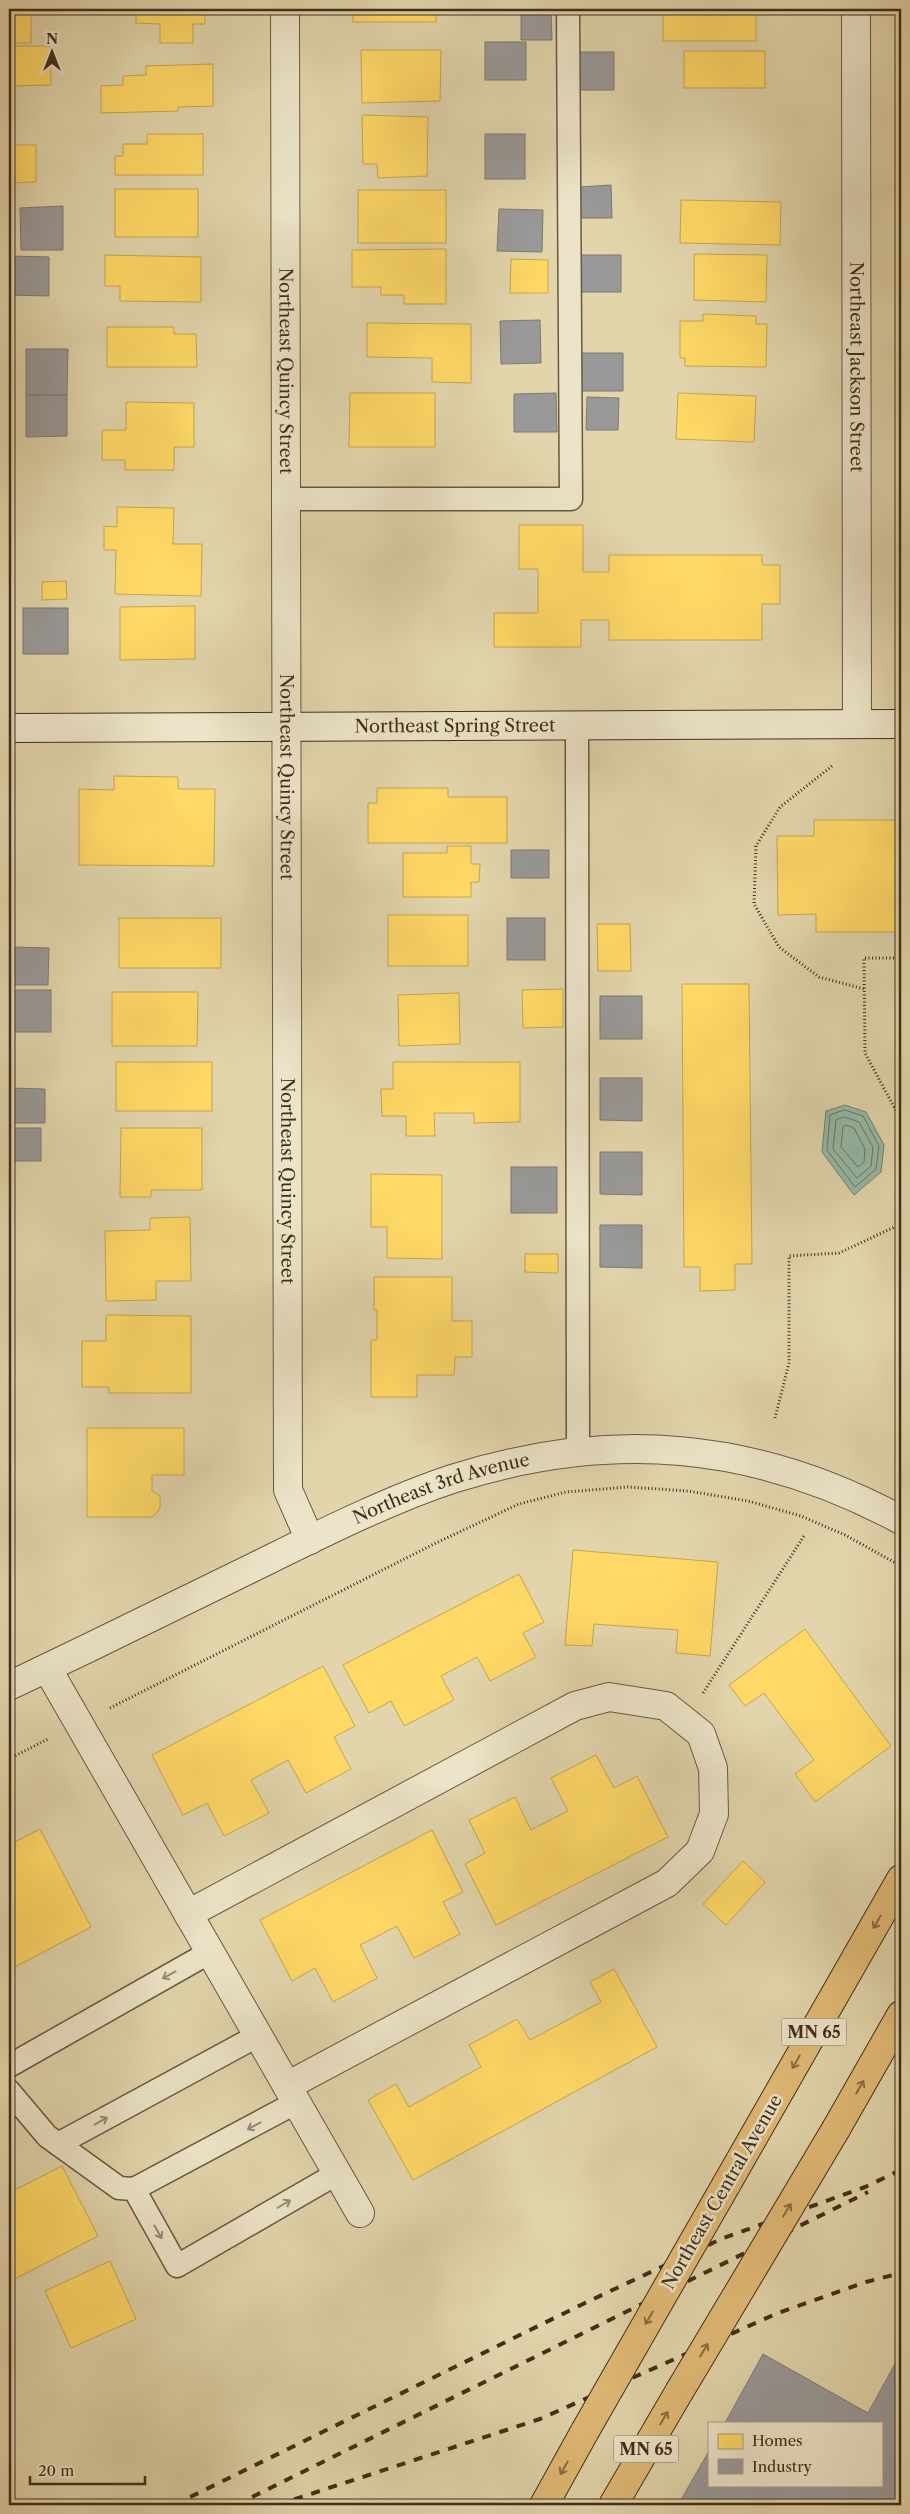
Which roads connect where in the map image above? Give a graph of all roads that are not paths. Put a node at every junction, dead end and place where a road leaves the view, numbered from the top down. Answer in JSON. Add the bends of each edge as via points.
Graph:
{"nodes":[{"id":1,"x":286,"y":9,"type":"edge"},
{"id":2,"x":568,"y":9,"type":"edge"},
{"id":3,"x":856,"y":9,"type":"edge"},
{"id":4,"x":288,"y":499,"type":"junction"},
{"id":5,"x":857,"y":724,"type":"junction"},
{"id":6,"x":901,"y":724,"type":"edge"},
{"id":7,"x":288,"y":726,"type":"junction"},
{"id":8,"x":576,"y":726,"type":"junction"},
{"id":9,"x":9,"y":728,"type":"edge"},
{"id":10,"x":578,"y":1452,"type":"junction"},
{"id":11,"x":901,"y":1520,"type":"edge"},
{"id":12,"x":310,"y":1540,"type":"junction"},
{"id":13,"x":47,"y":1668,"type":"junction"},
{"id":14,"x":9,"y":1686,"type":"edge"},
{"id":15,"x":901,"y":1879,"type":"edge"},
{"id":16,"x":188,"y":1914,"type":"junction"},
{"id":17,"x":212,"y":1951,"type":"junction"},
{"id":18,"x":901,"y":2015,"type":"edge"},
{"id":19,"x":259,"y":2035,"type":"junction"},
{"id":20,"x":9,"y":2066,"type":"edge"},
{"id":21,"x":9,"y":2091,"type":"edge"},
{"id":22,"x":292,"y":2094,"type":"junction"},
{"id":23,"x":58,"y":2144,"type":"junction"},
{"id":24,"x":338,"y":2174,"type":"junction"},
{"id":25,"x":134,"y":2189,"type":"junction"},
{"id":26,"x":360,"y":2213,"type":"dead end"},
{"id":27,"x":544,"y":2505,"type":"edge"},
{"id":28,"x":613,"y":2505,"type":"edge"}],
"edges":[{"from":1,"to":4,"type":"street","name":"Northeast Quincy Street"},
{"from":2,"to":4,"type":"lane","via":[[571,499]]},
{"from":3,"to":5,"type":"street","name":"Northeast Jackson Street"},
{"from":4,"to":7,"type":"street","name":"Northeast Quincy Street"},
{"from":5,"to":6,"type":"street","name":"Northeast Spring Street"},
{"from":5,"to":8,"type":"street","name":"Northeast Spring Street"},
{"from":7,"to":8,"type":"street","name":"Northeast Spring Street"},
{"from":7,"to":9,"type":"street","name":"Northeast Spring Street"},
{"from":7,"to":12,"type":"street","name":"Northeast Quincy Street","via":[[288,1490]]},
{"from":8,"to":10,"type":"lane"},
{"from":10,"to":11,"type":"street","name":"Northeast 3rd Avenue","via":[[639,1448],[700,1452],[763,1463],[824,1484]]},
{"from":10,"to":12,"type":"street","name":"Northeast 3rd Avenue","via":[[520,1461],[450,1480]]},
{"from":12,"to":13,"type":"street","name":"Northeast 3rd Avenue"},
{"from":13,"to":14,"type":"street","name":"Northeast 3rd Avenue"},
{"from":13,"to":16,"type":"street"},
{"from":15,"to":27,"type":"main road","name":"Northeast Central Avenue","number":"MN 65","one_way":true,"bridge":true},
{"from":16,"to":17,"type":"street"},
{"from":16,"to":22,"type":"street","via":[[575,1706],[610,1697],[666,1706],[701,1734],[713,1768],[714,1814],[700,1851],[667,1883]]},
{"from":17,"to":19,"type":"street"},
{"from":17,"to":20,"type":"lane","one_way":true},
{"from":28,"to":18,"type":"main road","number":"MN 65","one_way":true,"bridge":true},
{"from":19,"to":22,"type":"street"},
{"from":23,"to":19,"type":"lane","one_way":true},
{"from":21,"to":23,"type":"lane","via":[[47,2136]]},
{"from":22,"to":24,"type":"street"},
{"from":22,"to":25,"type":"lane","one_way":true},
{"from":23,"to":25,"type":"lane","via":[[119,2188]]},
{"from":25,"to":24,"type":"lane","one_way":true,"via":[[177,2266]]},
{"from":24,"to":26,"type":"street"}]}
